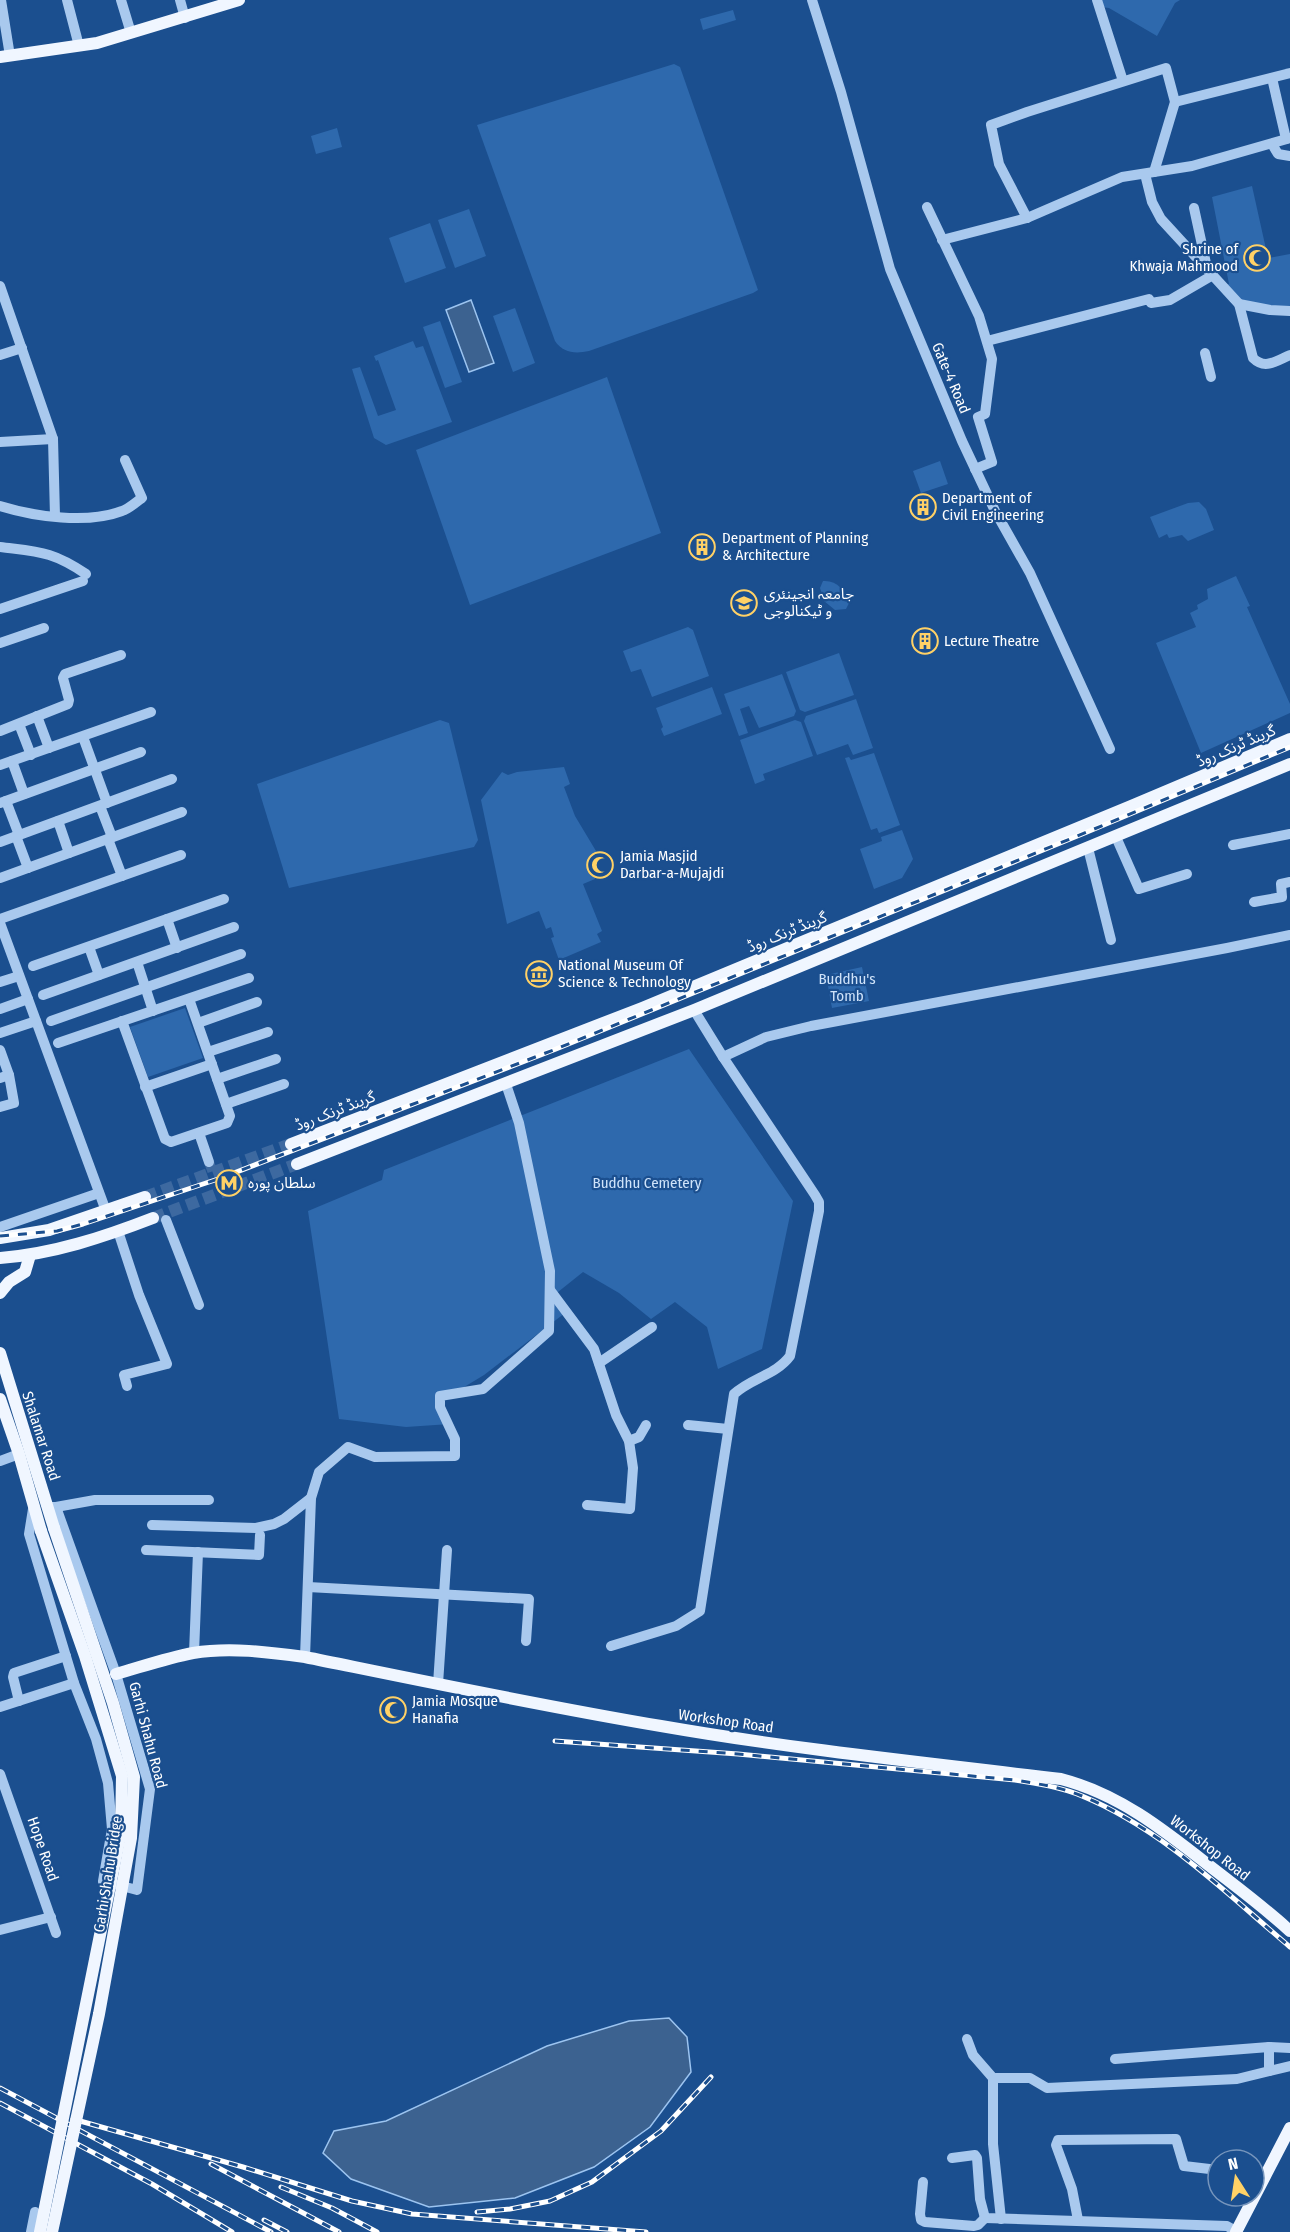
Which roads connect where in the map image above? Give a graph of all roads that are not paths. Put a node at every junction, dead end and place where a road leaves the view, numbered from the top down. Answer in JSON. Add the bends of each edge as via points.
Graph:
{"nodes":[{"id":1,"x":1,"y":0,"type":"edge"},
{"id":2,"x":67,"y":0,"type":"edge"},
{"id":3,"x":121,"y":0,"type":"edge"},
{"id":4,"x":180,"y":0,"type":"edge"},
{"id":5,"x":239,"y":0,"type":"edge"},
{"id":6,"x":812,"y":0,"type":"edge"},
{"id":7,"x":1097,"y":0,"type":"edge"},
{"id":8,"x":185,"y":18,"type":"junction"},
{"id":9,"x":131,"y":33,"type":"junction"},
{"id":10,"x":79,"y":46,"type":"junction"},
{"id":11,"x":5,"y":56,"type":"edge"},
{"id":12,"x":1290,"y":73,"type":"edge"},
{"id":13,"x":1272,"y":78,"type":"junction"},
{"id":14,"x":1123,"y":81,"type":"junction"},
{"id":15,"x":1175,"y":102,"type":"junction"},
{"id":16,"x":1288,"y":139,"type":"edge"},
{"id":17,"x":1272,"y":144,"type":"junction"},
{"id":18,"x":1290,"y":156,"type":"edge"},
{"id":19,"x":1149,"y":173,"type":"junction"},
{"id":20,"x":927,"y":207,"type":"dead end"},
{"id":21,"x":1194,"y":208,"type":"dead end"},
{"id":22,"x":1028,"y":218,"type":"junction"},
{"id":23,"x":942,"y":240,"type":"junction"},
{"id":24,"x":1210,"y":272,"type":"junction"},
{"id":25,"x":0,"y":286,"type":"edge"},
{"id":26,"x":1239,"y":304,"type":"junction"},
{"id":27,"x":1290,"y":311,"type":"edge"},
{"id":28,"x":987,"y":340,"type":"junction"},
{"id":29,"x":22,"y":348,"type":"junction"},
{"id":30,"x":1205,"y":353,"type":"dead end"},
{"id":31,"x":1290,"y":354,"type":"edge"},
{"id":32,"x":0,"y":355,"type":"edge"},
{"id":33,"x":1211,"y":377,"type":"dead end"},
{"id":34,"x":53,"y":440,"type":"junction"},
{"id":35,"x":0,"y":442,"type":"edge"},
{"id":36,"x":125,"y":460,"type":"dead end"},
{"id":37,"x":975,"y":469,"type":"junction"},
{"id":38,"x":0,"y":506,"type":"edge"},
{"id":39,"x":55,"y":516,"type":"junction"},
{"id":40,"x":0,"y":547,"type":"edge"},
{"id":41,"x":0,"y":609,"type":"edge"},
{"id":42,"x":44,"y":628,"type":"dead end"},
{"id":43,"x":0,"y":643,"type":"edge"},
{"id":44,"x":120,"y":655,"type":"dead end"},
{"id":45,"x":151,"y":712,"type":"dead end"},
{"id":46,"x":37,"y":717,"type":"junction"},
{"id":47,"x":19,"y":724,"type":"junction"},
{"id":48,"x":0,"y":731,"type":"edge"},
{"id":49,"x":83,"y":736,"type":"junction"},
{"id":50,"x":1290,"y":739,"type":"edge"},
{"id":51,"x":50,"y":748,"type":"junction"},
{"id":52,"x":1110,"y":749,"type":"dead end"},
{"id":53,"x":141,"y":752,"type":"dead end"},
{"id":54,"x":31,"y":755,"type":"junction"},
{"id":55,"x":12,"y":761,"type":"junction"},
{"id":56,"x":1290,"y":764,"type":"edge"},
{"id":57,"x":0,"y":765,"type":"edge"},
{"id":58,"x":94,"y":768,"type":"junction"},
{"id":59,"x":172,"y":779,"type":"dead end"},
{"id":60,"x":24,"y":794,"type":"junction"},
{"id":61,"x":1150,"y":798,"type":"junction"},
{"id":62,"x":3,"y":802,"type":"edge"},
{"id":63,"x":104,"y":804,"type":"junction"},
{"id":64,"x":182,"y":812,"type":"dead end"},
{"id":65,"x":1157,"y":820,"type":"junction"},
{"id":66,"x":58,"y":821,"type":"junction"},
{"id":67,"x":1290,"y":834,"type":"edge"},
{"id":68,"x":18,"y":836,"type":"junction"},
{"id":69,"x":1116,"y":837,"type":"junction"},
{"id":70,"x":110,"y":838,"type":"junction"},
{"id":71,"x":0,"y":842,"type":"edge"},
{"id":72,"x":1233,"y":845,"type":"dead end"},
{"id":73,"x":1088,"y":848,"type":"junction"},
{"id":74,"x":69,"y":853,"type":"junction"},
{"id":75,"x":182,"y":855,"type":"dead end"},
{"id":76,"x":28,"y":868,"type":"junction"},
{"id":77,"x":1187,"y":874,"type":"dead end"},
{"id":78,"x":122,"y":876,"type":"junction"},
{"id":79,"x":0,"y":878,"type":"edge"},
{"id":80,"x":1290,"y":882,"type":"edge"},
{"id":81,"x":224,"y":899,"type":"dead end"},
{"id":82,"x":1254,"y":902,"type":"dead end"},
{"id":83,"x":167,"y":920,"type":"junction"},
{"id":84,"x":0,"y":921,"type":"edge"},
{"id":85,"x":234,"y":927,"type":"dead end"},
{"id":86,"x":1290,"y":934,"type":"edge"},
{"id":87,"x":1111,"y":940,"type":"dead end"},
{"id":88,"x":4,"y":945,"type":"edge"},
{"id":89,"x":89,"y":947,"type":"junction"},
{"id":90,"x":177,"y":948,"type":"junction"},
{"id":91,"x":241,"y":954,"type":"dead end"},
{"id":92,"x":137,"y":962,"type":"junction"},
{"id":93,"x":33,"y":966,"type":"dead end"},
{"id":94,"x":99,"y":975,"type":"junction"},
{"id":95,"x":20,"y":976,"type":"junction"},
{"id":96,"x":249,"y":978,"type":"dead end"},
{"id":97,"x":0,"y":982,"type":"edge"},
{"id":98,"x":146,"y":988,"type":"junction"},
{"id":99,"x":43,"y":995,"type":"dead end"},
{"id":100,"x":28,"y":999,"type":"junction"},
{"id":101,"x":189,"y":999,"type":"junction"},
{"id":102,"x":258,"y":1002,"type":"dead end"},
{"id":103,"x":0,"y":1009,"type":"edge"},
{"id":104,"x":694,"y":1010,"type":"junction"},
{"id":105,"x":153,"y":1011,"type":"junction"},
{"id":106,"x":36,"y":1021,"type":"junction"},
{"id":107,"x":51,"y":1021,"type":"dead end"},
{"id":108,"x":122,"y":1021,"type":"junction"},
{"id":109,"x":198,"y":1023,"type":"junction"},
{"id":110,"x":268,"y":1032,"type":"dead end"},
{"id":111,"x":0,"y":1034,"type":"edge"},
{"id":112,"x":58,"y":1043,"type":"dead end"},
{"id":113,"x":0,"y":1050,"type":"edge"},
{"id":114,"x":208,"y":1052,"type":"junction"},
{"id":115,"x":723,"y":1057,"type":"junction"},
{"id":116,"x":276,"y":1059,"type":"dead end"},
{"id":117,"x":212,"y":1064,"type":"junction"},
{"id":118,"x":5,"y":1076,"type":"edge"},
{"id":119,"x":218,"y":1079,"type":"junction"},
{"id":120,"x":284,"y":1084,"type":"dead end"},
{"id":121,"x":506,"y":1084,"type":"junction"},
{"id":122,"x":145,"y":1087,"type":"junction"},
{"id":123,"x":226,"y":1104,"type":"junction"},
{"id":124,"x":0,"y":1107,"type":"edge"},
{"id":125,"x":199,"y":1133,"type":"junction"},
{"id":126,"x":291,"y":1144,"type":"tunnel mouth"},
{"id":127,"x":209,"y":1162,"type":"tunnel mouth"},
{"id":128,"x":297,"y":1164,"type":"tunnel mouth"},
{"id":129,"x":99,"y":1193,"type":"junction"},
{"id":130,"x":145,"y":1197,"type":"tunnel mouth"},
{"id":131,"x":106,"y":1211,"type":"junction"},
{"id":132,"x":153,"y":1218,"type":"tunnel mouth"},
{"id":133,"x":166,"y":1220,"type":"dead end"},
{"id":134,"x":0,"y":1227,"type":"edge"},
{"id":135,"x":118,"y":1231,"type":"junction"},
{"id":136,"x":0,"y":1238,"type":"edge"},
{"id":137,"x":30,"y":1255,"type":"junction"},
{"id":138,"x":0,"y":1258,"type":"edge"},
{"id":139,"x":550,"y":1290,"type":"junction"},
{"id":140,"x":0,"y":1293,"type":"edge"},
{"id":141,"x":199,"y":1305,"type":"dead end"},
{"id":142,"x":652,"y":1327,"type":"dead end"},
{"id":143,"x":0,"y":1353,"type":"edge"},
{"id":144,"x":599,"y":1364,"type":"junction"},
{"id":145,"x":127,"y":1386,"type":"dead end"},
{"id":146,"x":0,"y":1399,"type":"edge"},
{"id":147,"x":645,"y":1425,"type":"dead end"},
{"id":148,"x":688,"y":1425,"type":"dead end"},
{"id":149,"x":728,"y":1429,"type":"junction"},
{"id":150,"x":629,"y":1441,"type":"junction"},
{"id":151,"x":20,"y":1454,"type":"junction"},
{"id":152,"x":0,"y":1461,"type":"edge"},
{"id":153,"x":311,"y":1498,"type":"junction"},
{"id":154,"x":209,"y":1500,"type":"dead end"},
{"id":155,"x":587,"y":1505,"type":"dead end"},
{"id":156,"x":52,"y":1507,"type":"junction"},
{"id":157,"x":33,"y":1509,"type":"junction"},
{"id":158,"x":152,"y":1525,"type":"dead end"},
{"id":159,"x":54,"y":1528,"type":"joint"},
{"id":160,"x":41,"y":1531,"type":"joint"},
{"id":161,"x":260,"y":1535,"type":"dead end"},
{"id":162,"x":447,"y":1550,"type":"dead end"},
{"id":163,"x":146,"y":1551,"type":"dead end"},
{"id":164,"x":198,"y":1552,"type":"junction"},
{"id":165,"x":308,"y":1587,"type":"junction"},
{"id":166,"x":444,"y":1594,"type":"junction"},
{"id":167,"x":526,"y":1641,"type":"dead end"},
{"id":168,"x":610,"y":1646,"type":"dead end"},
{"id":169,"x":194,"y":1653,"type":"junction"},
{"id":170,"x":66,"y":1656,"type":"junction"},
{"id":171,"x":305,"y":1657,"type":"junction"},
{"id":172,"x":116,"y":1674,"type":"junction"},
{"id":173,"x":74,"y":1683,"type":"junction"},
{"id":174,"x":438,"y":1684,"type":"junction"},
{"id":175,"x":19,"y":1701,"type":"junction"},
{"id":176,"x":0,"y":1707,"type":"edge"},
{"id":177,"x":0,"y":1774,"type":"edge"},
{"id":178,"x":51,"y":1917,"type":"junction"},
{"id":179,"x":0,"y":1930,"type":"edge"},
{"id":180,"x":1290,"y":1931,"type":"edge"},
{"id":181,"x":56,"y":1933,"type":"dead end"},
{"id":182,"x":968,"y":2038,"type":"dead end"},
{"id":183,"x":1269,"y":2048,"type":"junction"},
{"id":184,"x":1290,"y":2048,"type":"edge"},
{"id":185,"x":1115,"y":2059,"type":"dead end"},
{"id":186,"x":1290,"y":2066,"type":"edge"},
{"id":187,"x":1269,"y":2071,"type":"junction"},
{"id":188,"x":993,"y":2078,"type":"junction"},
{"id":189,"x":1290,"y":2128,"type":"edge"},
{"id":190,"x":952,"y":2158,"type":"dead end"},
{"id":191,"x":1266,"y":2168,"type":"edge"},
{"id":192,"x":1206,"y":2169,"type":"edge"},
{"id":193,"x":923,"y":2182,"type":"dead end"},
{"id":194,"x":1246,"y":2208,"type":"edge"},
{"id":195,"x":34,"y":2212,"type":"dead end"},
{"id":196,"x":985,"y":2218,"type":"junction"},
{"id":197,"x":1001,"y":2219,"type":"junction"},
{"id":198,"x":1078,"y":2220,"type":"junction"},
{"id":199,"x":31,"y":2232,"type":"edge"},
{"id":200,"x":40,"y":2232,"type":"edge"},
{"id":201,"x":52,"y":2232,"type":"edge"},
{"id":202,"x":1236,"y":2232,"type":"edge"}],
"edges":[{"from":1,"to":11,"type":"street"},
{"from":2,"to":10,"type":"street"},
{"from":3,"to":9,"type":"street"},
{"from":4,"to":8,"type":"street"},
{"from":5,"to":8,"type":"main road"},
{"from":6,"to":37,"type":"street","name":"Gate-4 Road","via":[[890,270]]},
{"from":7,"to":14,"type":"street"},
{"from":8,"to":9,"type":"main road"},
{"from":9,"to":10,"type":"main road"},
{"from":10,"to":11,"type":"main road"},
{"from":12,"to":13,"type":"street"},
{"from":13,"to":15,"type":"street"},
{"from":13,"to":16,"type":"street"},
{"from":14,"to":15,"type":"street","via":[[1166,68]]},
{"from":14,"to":22,"type":"street","via":[[991,125],[999,164]]},
{"from":15,"to":19,"type":"street"},
{"from":16,"to":17,"type":"street"},
{"from":17,"to":18,"type":"street","via":[[1278,154]]},
{"from":17,"to":19,"type":"street"},
{"from":19,"to":22,"type":"street","via":[[1122,177]]},
{"from":19,"to":24,"type":"street","via":[[1152,202],[1161,219]]},
{"from":20,"to":23,"type":"street"},
{"from":21,"to":24,"type":"street"},
{"from":22,"to":23,"type":"street"},
{"from":23,"to":28,"type":"street"},
{"from":24,"to":26,"type":"street"},
{"from":24,"to":28,"type":"street","via":[[1170,300],[1151,303],[1149,299]]},
{"from":25,"to":29,"type":"street"},
{"from":26,"to":27,"type":"street"},
{"from":26,"to":31,"type":"street","via":[[1253,358],[1259,364],[1266,365]]},
{"from":28,"to":37,"type":"street","via":[[992,359],[985,414],[978,417],[992,462]]},
{"from":29,"to":32,"type":"street"},
{"from":29,"to":34,"type":"street"},
{"from":30,"to":33,"type":"street"},
{"from":34,"to":35,"type":"street"},
{"from":34,"to":39,"type":"street"},
{"from":36,"to":39,"type":"street","via":[[142,498],[125,510],[99,518]]},
{"from":37,"to":52,"type":"street","name":"Gate-4 Road","via":[[1030,573]]},
{"from":38,"to":39,"type":"street"},
{"from":40,"to":41,"type":"street","via":[[64,559],[84,578]]},
{"from":42,"to":43,"type":"street"},
{"from":44,"to":46,"type":"street","via":[[65,674],[69,703]]},
{"from":45,"to":49,"type":"street"},
{"from":46,"to":47,"type":"street"},
{"from":46,"to":51,"type":"street"},
{"from":47,"to":48,"type":"street"},
{"from":47,"to":54,"type":"street"},
{"from":49,"to":51,"type":"street"},
{"from":49,"to":58,"type":"street"},
{"from":50,"to":61,"type":"main road","name":"گرینڈ ٹرنک روڈ"},
{"from":51,"to":54,"type":"street"},
{"from":53,"to":58,"type":"street"},
{"from":54,"to":55,"type":"street"},
{"from":55,"to":57,"type":"street"},
{"from":55,"to":60,"type":"street"},
{"from":56,"to":65,"type":"main road"},
{"from":58,"to":60,"type":"street"},
{"from":58,"to":63,"type":"street"},
{"from":59,"to":63,"type":"street"},
{"from":60,"to":62,"type":"street"},
{"from":61,"to":65,"type":"main road"},
{"from":61,"to":126,"type":"main road","name":"گرینڈ ٹرنک روڈ","via":[[642,1008]]},
{"from":62,"to":68,"type":"street"},
{"from":63,"to":66,"type":"street"},
{"from":63,"to":70,"type":"street"},
{"from":64,"to":70,"type":"street"},
{"from":65,"to":69,"type":"main road"},
{"from":66,"to":68,"type":"street"},
{"from":66,"to":74,"type":"street"},
{"from":67,"to":72,"type":"street"},
{"from":68,"to":71,"type":"street"},
{"from":68,"to":76,"type":"street"},
{"from":69,"to":73,"type":"main road"},
{"from":69,"to":77,"type":"street","via":[[1138,889]]},
{"from":70,"to":74,"type":"street"},
{"from":70,"to":78,"type":"street"},
{"from":73,"to":87,"type":"street"},
{"from":73,"to":104,"type":"main road"},
{"from":74,"to":76,"type":"street"},
{"from":75,"to":78,"type":"street"},
{"from":76,"to":79,"type":"street"},
{"from":78,"to":84,"type":"street"},
{"from":80,"to":82,"type":"street","via":[[1281,885],[1282,897]]},
{"from":81,"to":83,"type":"street"},
{"from":83,"to":89,"type":"street"},
{"from":83,"to":90,"type":"street"},
{"from":84,"to":88,"type":"street"},
{"from":85,"to":90,"type":"street"},
{"from":86,"to":115,"type":"street","via":[[811,1026],[766,1037]]},
{"from":88,"to":95,"type":"street"},
{"from":89,"to":93,"type":"street"},
{"from":89,"to":94,"type":"street"},
{"from":90,"to":92,"type":"street"},
{"from":91,"to":98,"type":"street"},
{"from":92,"to":94,"type":"street"},
{"from":92,"to":98,"type":"street"},
{"from":94,"to":99,"type":"street"},
{"from":95,"to":97,"type":"street"},
{"from":95,"to":100,"type":"street"},
{"from":96,"to":101,"type":"street"},
{"from":98,"to":105,"type":"street"},
{"from":98,"to":107,"type":"street"},
{"from":100,"to":103,"type":"street"},
{"from":100,"to":106,"type":"street"},
{"from":101,"to":105,"type":"street"},
{"from":101,"to":109,"type":"street"},
{"from":102,"to":109,"type":"street"},
{"from":104,"to":115,"type":"street"},
{"from":104,"to":121,"type":"main road"},
{"from":105,"to":108,"type":"street"},
{"from":106,"to":111,"type":"street"},
{"from":106,"to":129,"type":"street"},
{"from":108,"to":112,"type":"street"},
{"from":108,"to":122,"type":"street"},
{"from":109,"to":114,"type":"street"},
{"from":110,"to":114,"type":"street"},
{"from":113,"to":118,"type":"street"},
{"from":114,"to":117,"type":"street"},
{"from":115,"to":149,"type":"street","via":[[819,1202],[790,1356],[779,1368],[734,1394]]},
{"from":116,"to":119,"type":"street"},
{"from":117,"to":119,"type":"street"},
{"from":117,"to":122,"type":"street"},
{"from":118,"to":124,"type":"street","via":[[14,1103]]},
{"from":119,"to":123,"type":"street"},
{"from":120,"to":123,"type":"street"},
{"from":121,"to":128,"type":"main road"},
{"from":121,"to":139,"type":"street","via":[[519,1123],[550,1270]]},
{"from":122,"to":125,"type":"street","via":[[165,1139],[171,1142]]},
{"from":123,"to":125,"type":"street","via":[[230,1116],[227,1123]]},
{"from":125,"to":127,"type":"street"},
{"from":129,"to":131,"type":"street"},
{"from":129,"to":134,"type":"street"},
{"from":130,"to":131,"type":"main road"},
{"from":131,"to":136,"type":"main road","via":[[49,1230]]},
{"from":132,"to":135,"type":"main road"},
{"from":133,"to":141,"type":"street"},
{"from":135,"to":137,"type":"main road"},
{"from":135,"to":145,"type":"street","via":[[166,1364],[124,1375]]},
{"from":137,"to":138,"type":"main road"},
{"from":137,"to":140,"type":"main road","via":[[25,1272]]},
{"from":139,"to":144,"type":"street","via":[[594,1349]]},
{"from":139,"to":153,"type":"street","via":[[549,1331],[483,1389],[441,1396],[440,1407],[455,1439],[455,1456],[375,1457],[348,1447],[319,1472]]},
{"from":142,"to":144,"type":"street"},
{"from":143,"to":156,"type":"main road","name":"Shalamar Road"},
{"from":144,"to":150,"type":"street"},
{"from":146,"to":151,"type":"main road","name":"Shalamar Road"},
{"from":147,"to":150,"type":"street","via":[[639,1437]]},
{"from":148,"to":149,"type":"street"},
{"from":149,"to":168,"type":"street","via":[[700,1611],[676,1626]]},
{"from":150,"to":155,"type":"street","via":[[633,1468],[630,1509]]},
{"from":151,"to":152,"type":"street"},
{"from":151,"to":157,"type":"main road","name":"Shalamar Road"},
{"from":153,"to":158,"type":"street","via":[[284,1519],[256,1528]]},
{"from":153,"to":165,"type":"street"},
{"from":154,"to":156,"type":"street","via":[[95,1500]]},
{"from":156,"to":159,"type":"main road","name":"Shalamar Road"},
{"from":156,"to":172,"type":"street","name":"Garhi Shahu Road"},
{"from":157,"to":160,"type":"main road","name":"Shalamar Road"},
{"from":157,"to":170,"type":"street","name":"Garhi Shahu Road","via":[[29,1534]]},
{"from":159,"to":201,"type":"main road","name":"Garhi Shahu Bridge","bridge":true,"via":[[134,1777],[129,1850]]},
{"from":160,"to":200,"type":"main road","name":"Garhi Shahu Bridge","bridge":true,"via":[[122,1776],[122,1799],[121,1831]]},
{"from":161,"to":164,"type":"street","via":[[259,1555]]},
{"from":162,"to":166,"type":"street"},
{"from":163,"to":164,"type":"street"},
{"from":164,"to":169,"type":"street"},
{"from":165,"to":166,"type":"street"},
{"from":165,"to":171,"type":"street"},
{"from":166,"to":167,"type":"street","via":[[529,1599]]},
{"from":166,"to":174,"type":"street"},
{"from":169,"to":171,"type":"main road","name":"Workshop Road","via":[[249,1651]]},
{"from":169,"to":172,"type":"main road","name":"Workshop Road"},
{"from":170,"to":173,"type":"street","name":"Garhi Shahu Road"},
{"from":170,"to":175,"type":"street","via":[[14,1673]]},
{"from":171,"to":174,"type":"main road","name":"Workshop Road"},
{"from":172,"to":173,"type":"street","name":"Garhi Shahu Road","via":[[150,1790],[137,1890],[103,1881],[112,1829],[110,1794],[96,1739]]},
{"from":173,"to":175,"type":"street"},
{"from":174,"to":180,"type":"main road","name":"Workshop Road","via":[[661,1726],[1086,1785],[1161,1828]]},
{"from":175,"to":176,"type":"street"},
{"from":177,"to":178,"type":"street","name":"Hope Road"},
{"from":178,"to":179,"type":"street"},
{"from":178,"to":181,"type":"street","name":"Hope Road"},
{"from":182,"to":188,"type":"street","via":[[973,2055]]},
{"from":183,"to":184,"type":"street"},
{"from":183,"to":185,"type":"street"},
{"from":183,"to":187,"type":"street"},
{"from":186,"to":187,"type":"street"},
{"from":187,"to":188,"type":"street","via":[[1237,2079],[1047,2088],[1030,2078]]},
{"from":188,"to":197,"type":"street","via":[[993,2144]]},
{"from":189,"to":191,"type":"main road"},
{"from":190,"to":196,"type":"street","via":[[977,2158]]},
{"from":192,"to":198,"type":"street","via":[[1184,2166],[1176,2139],[1058,2140],[1056,2145]]},
{"from":193,"to":196,"type":"street","via":[[920,2214],[925,2222],[974,2226]]},
{"from":194,"to":202,"type":"main road"},
{"from":195,"to":199,"type":"street"},
{"from":196,"to":197,"type":"street"},
{"from":197,"to":198,"type":"street"},
{"from":198,"to":202,"type":"street","via":[[1227,2226]]}]}
